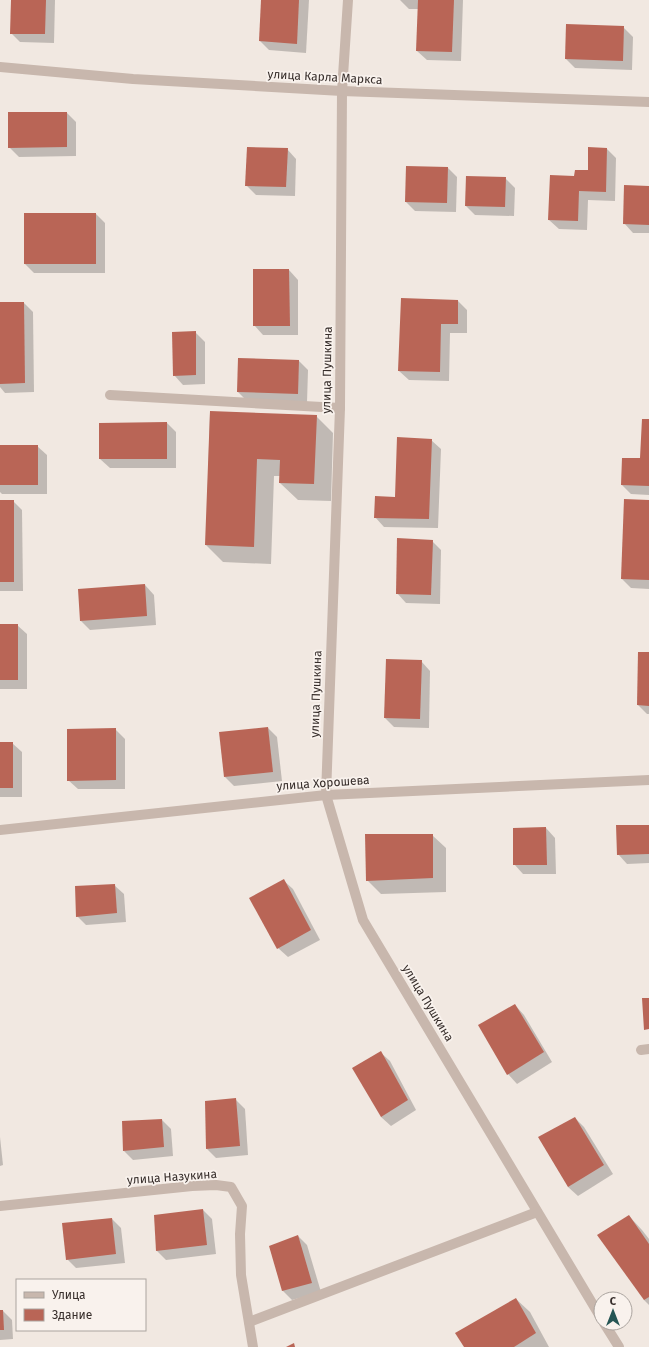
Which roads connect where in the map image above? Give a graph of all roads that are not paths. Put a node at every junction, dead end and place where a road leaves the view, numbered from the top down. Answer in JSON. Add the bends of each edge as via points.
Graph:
{"nodes":[{"id":1,"x":348,"y":0,"type":"edge"},
{"id":2,"x":0,"y":67,"type":"edge"},
{"id":3,"x":342,"y":91,"type":"junction"},
{"id":4,"x":649,"y":102,"type":"edge"},
{"id":5,"x":110,"y":395,"type":"dead end"},
{"id":6,"x":340,"y":408,"type":"junction"},
{"id":7,"x":649,"y":780,"type":"edge"},
{"id":8,"x":326,"y":795,"type":"junction"},
{"id":9,"x":0,"y":830,"type":"edge"},
{"id":10,"x":0,"y":1206,"type":"edge"},
{"id":11,"x":537,"y":1212,"type":"junction"},
{"id":12,"x":593,"y":1305,"type":"edge"},
{"id":13,"x":249,"y":1322,"type":"junction"},
{"id":14,"x":609,"y":1331,"type":"edge"},
{"id":15,"x":253,"y":1347,"type":"edge"},
{"id":16,"x":618,"y":1347,"type":"edge"}],
"edges":[{"from":1,"to":3,"type":"street","name":"улица Пушкина"},
{"from":2,"to":3,"type":"street","name":"улица Карла Маркса","via":[[133,80]]},
{"from":3,"to":4,"type":"street","name":"улица Карла Маркса"},
{"from":3,"to":6,"type":"street","name":"улица Пушкина"},
{"from":5,"to":6,"type":"street"},
{"from":6,"to":8,"type":"street","name":"улица Пушкина"},
{"from":7,"to":8,"type":"street","name":"улица Хорошева"},
{"from":8,"to":9,"type":"street","name":"улица Хорошева"},
{"from":8,"to":11,"type":"street","name":"улица Пушкина","via":[[363,920]]},
{"from":10,"to":13,"type":"street","name":"улица Назукина","via":[[192,1186],[231,1187],[242,1206],[241,1274]]},
{"from":11,"to":12,"type":"street","name":"улица Пушкина"},
{"from":11,"to":13,"type":"street"},
{"from":13,"to":15,"type":"street","name":"улица Назукина"},
{"from":14,"to":16,"type":"street"}]}
